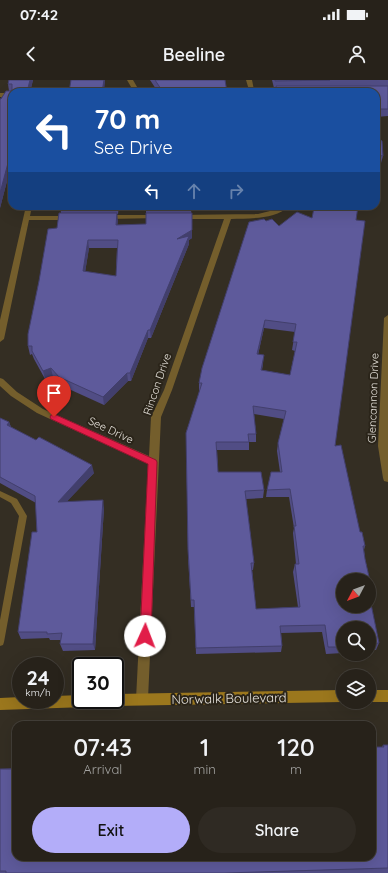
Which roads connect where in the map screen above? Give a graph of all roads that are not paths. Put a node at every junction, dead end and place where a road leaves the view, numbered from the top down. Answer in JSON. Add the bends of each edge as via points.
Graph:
{"nodes":[{"id":1,"x":27,"y":210,"type":"edge"},
{"id":2,"x":280,"y":210,"type":"edge"},
{"id":3,"x":228,"y":216,"type":"junction"},
{"id":4,"x":96,"y":217,"type":"edge"},
{"id":5,"x":166,"y":217,"type":"edge"},
{"id":6,"x":174,"y":217,"type":"edge"},
{"id":7,"x":26,"y":218,"type":"junction"},
{"id":8,"x":80,"y":218,"type":"edge"},
{"id":9,"x":388,"y":318,"type":"edge"},
{"id":10,"x":0,"y":339,"type":"edge"},
{"id":11,"x":0,"y":381,"type":"edge"},
{"id":12,"x":153,"y":462,"type":"junction"},
{"id":13,"x":388,"y":478,"type":"edge"},
{"id":14,"x":0,"y":494,"type":"edge"},
{"id":15,"x":0,"y":642,"type":"edge"},
{"id":16,"x":336,"y":696,"type":"edge"},
{"id":17,"x":376,"y":696,"type":"edge"},
{"id":18,"x":388,"y":696,"type":"edge"},
{"id":19,"x":142,"y":699,"type":"junction"},
{"id":20,"x":124,"y":700,"type":"edge"},
{"id":21,"x":72,"y":701,"type":"edge"},
{"id":22,"x":0,"y":704,"type":"edge"}],
"edges":[{"from":1,"to":7,"type":"street"},
{"from":2,"to":3,"type":"street","via":[[260,216]]},
{"from":3,"to":6,"type":"street"},
{"from":3,"to":12,"type":"street","name":"Rincon Drive","via":[[168,390],[156,417]]},
{"from":4,"to":5,"type":"street"},
{"from":7,"to":8,"type":"street"},
{"from":7,"to":10,"type":"street"},
{"from":9,"to":13,"type":"street","name":"Glencannon Drive","via":[[383,446]]},
{"from":11,"to":12,"type":"street","name":"See Drive","via":[[40,411]]},
{"from":12,"to":19,"type":"street","name":"Rincon Drive"},
{"from":14,"to":15,"type":"lane","via":[[14,501],[23,516]]},
{"from":16,"to":19,"type":"main road","name":"Norwalk Boulevard"},
{"from":17,"to":18,"type":"main road"},
{"from":19,"to":20,"type":"main road","name":"Norwalk Boulevard"},
{"from":21,"to":22,"type":"main road","name":"Norwalk Boulevard"}]}
